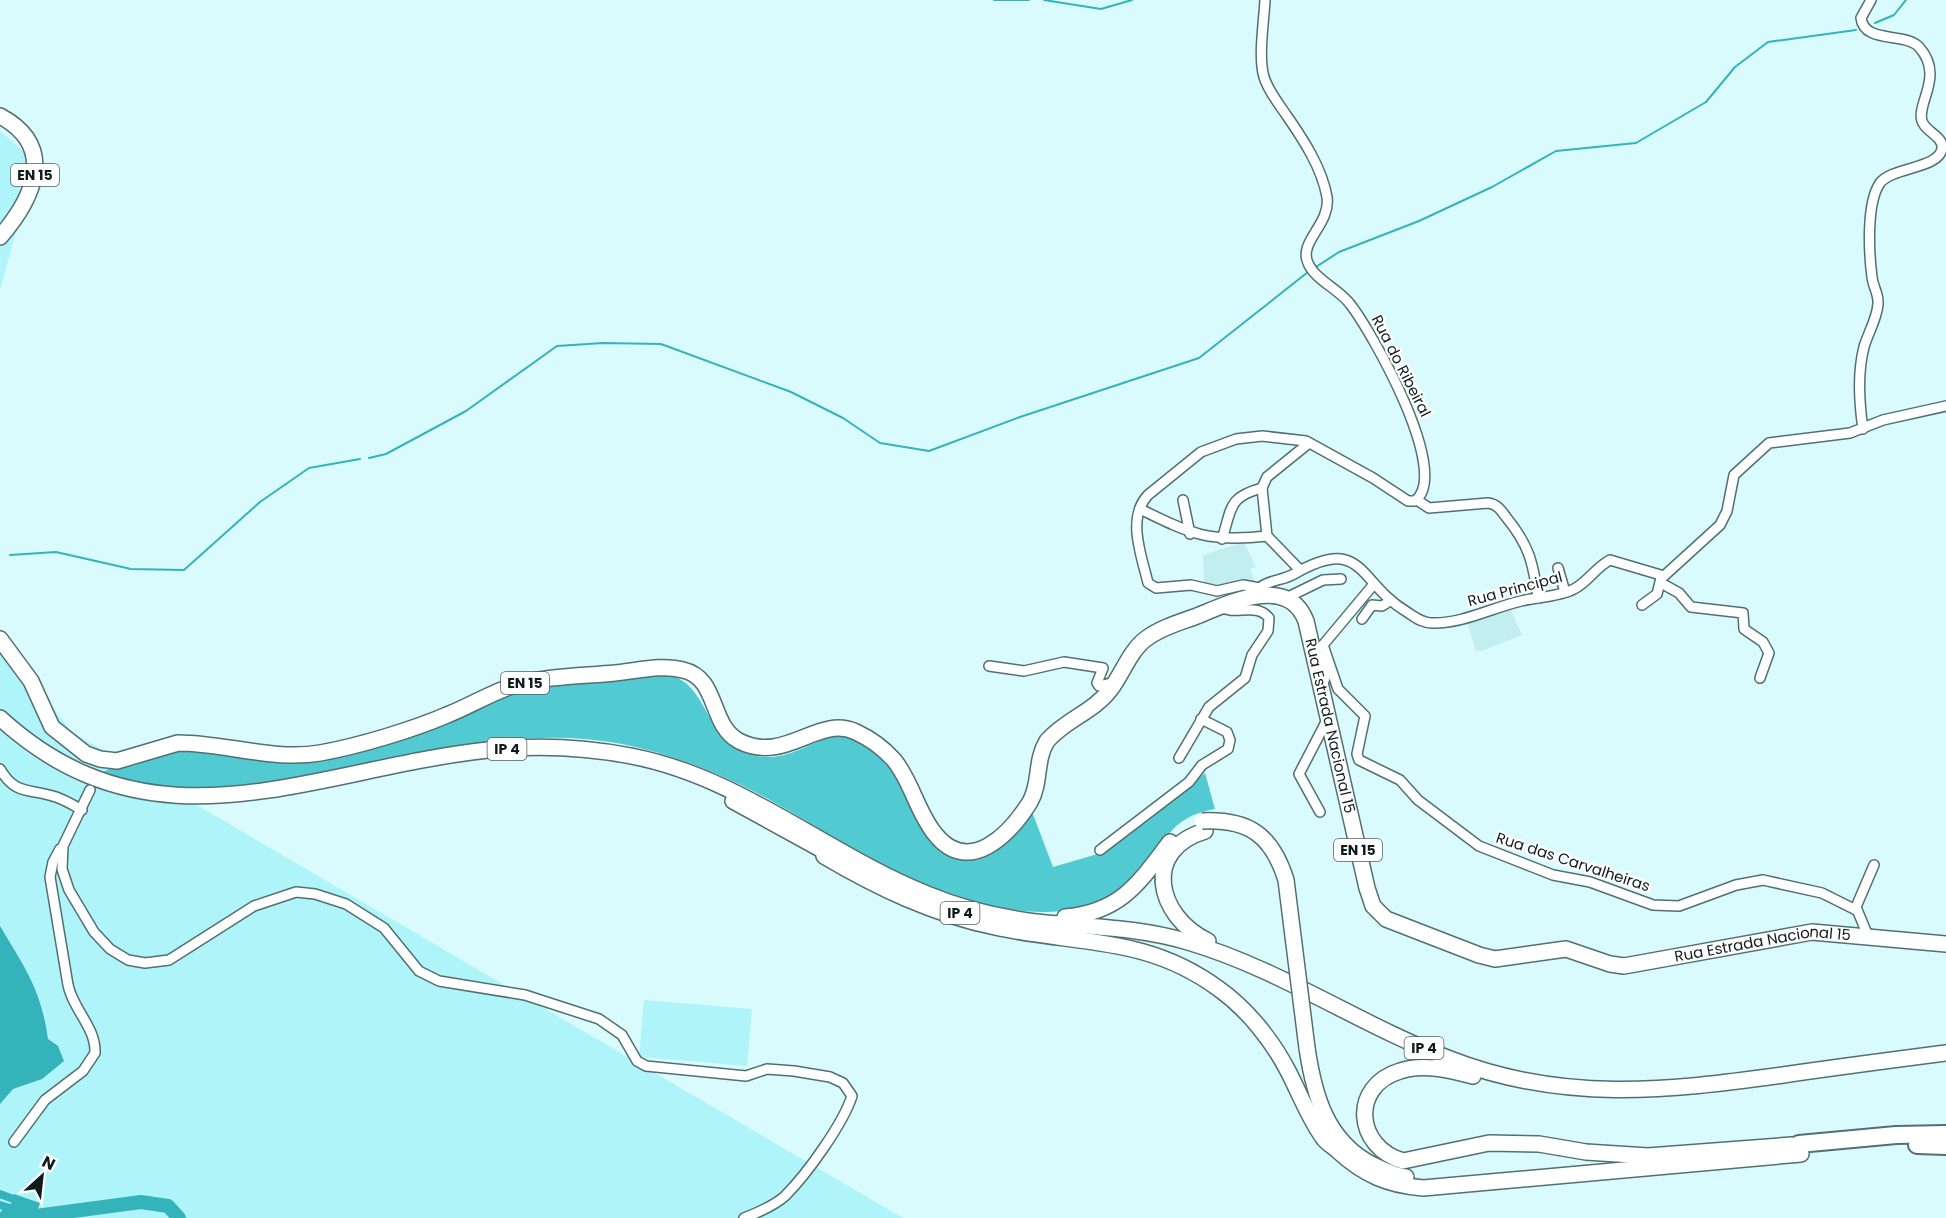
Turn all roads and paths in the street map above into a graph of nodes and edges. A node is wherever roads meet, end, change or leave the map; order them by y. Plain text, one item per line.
1 (1265, 0) edge
2 (1871, 0) edge
3 (0, 116) edge
4 (0, 237) edge
5 (1946, 406) edge
6 (1863, 429) junction
7 (1310, 443) junction
8 (1262, 488) junction
9 (1183, 500) dead end
10 (1417, 500) junction
11 (1140, 509) junction
12 (1190, 534) junction
13 (1267, 536) junction
14 (1222, 539) junction
15 (1558, 568) dead end
16 (1300, 570) junction
17 (1341, 579) dead end
18 (1661, 580) junction
19 (1374, 584) junction
20 (1257, 592) junction
21 (1565, 592) junction
22 (1286, 598) junction
23 (1538, 598) junction
24 (1390, 601) junction
25 (1642, 605) dead end
26 (1220, 607) junction
27 (1362, 619) dead end
28 (0, 639) edge
29 (1323, 645) junction
30 (989, 666) dead end
31 (1760, 678) dead end
32 (1117, 681) junction
33 (1321, 687) junction
34 (1328, 717) junction
35 (0, 718) edge
36 (1201, 719) junction
37 (0, 728) edge
38 (1179, 758) dead end
39 (0, 769) edge
40 (90, 790) dead end
41 (745, 807) junction
42 (82, 810) junction
43 (1320, 812) dead end
44 (1204, 826) junction
45 (64, 842) junction
46 (1100, 850) dead end
47 (1874, 865) dead end
48 (1856, 910) junction
49 (1002, 915) junction
50 (1868, 936) junction
51 (1946, 944) edge
52 (1366, 1021) junction
53 (1302, 1046) junction
54 (1946, 1053) edge
55 (1946, 1062) edge
56 (1755, 1085) junction
57 (1946, 1131) edge
58 (1921, 1139) junction
59 (14, 1142) dead end
60 (1946, 1144) edge
61 (1334, 1148) junction
62 (1800, 1149) junction
63 (1683, 1153) junction
64 (744, 1218) edge

1 - 10 street, Rua do Ribeiral
2 - 6 street
3 - 4 main road, EN 15
5 - 6 street
6 - 18 street
7 - 8 street
7 - 10 street
7 - 11 street
8 - 13 street
8 - 14 street
9 - 12 street
10 - 23 street
11 - 12 street
11 - 20 street
12 - 14 street
13 - 14 street
13 - 16 street
15 - 21 street
16 - 19 street, Rua Principal
16 - 20 street, Rua Principal
17 - 22 street
18 - 21 street, Rua Principal
18 - 25 street
18 - 31 street
19 - 24 street, Rua Principal
19 - 29 street
20 - 22 main road, EN 15
20 - 26 main road, EN 15
21 - 23 street, Rua Principal
22 - 33 main road, Rua Estrada Nacional 15 / EN 15
23 - 24 street, Rua Principal
24 - 27 street
26 - 32 main road, EN 15
26 - 36 street
28 - 32 main road, EN 15
29 - 33 street
29 - 48 street, Rua das Carvalheiras
30 - 32 street
33 - 34 main road, Rua Estrada Nacional 15 / EN 15
34 - 43 street
34 - 50 main road, Rua Estrada Nacional 15 / EN 15
35 - 49 main road, IP 4
36 - 38 street
36 - 46 street
37 - 41 main road, IP 4
39 - 42 street
40 - 42 street
41 - 56 main road, IP 4
41 - 61 main road
42 - 45 street
44 - 49 main road
44 - 52 main road
44 - 53 main road, bridge
45 - 59 street
45 - 64 street
47 - 48 street
48 - 50 street
49 - 52 main road, IP 4
50 - 51 main road, Rua Estrada Nacional 15 / EN 15
52 - 54 main road, IP 4
53 - 61 main road
53 - 63 main road
55 - 56 main road, IP 4
56 - 63 main road
57 - 58 highway
58 - 60 highway
58 - 62 highway
61 - 62 main road
62 - 63 main road

